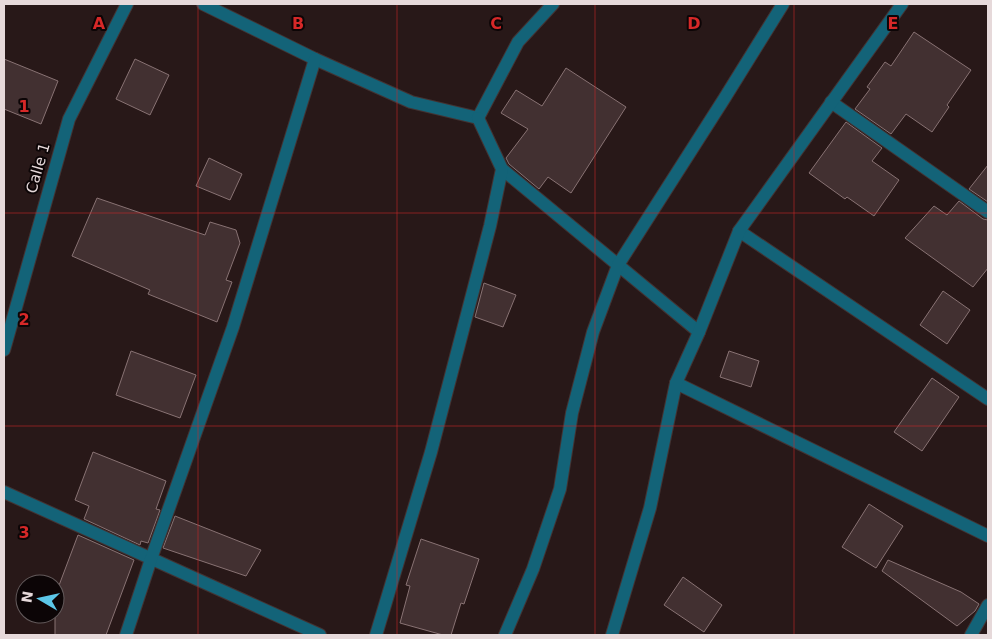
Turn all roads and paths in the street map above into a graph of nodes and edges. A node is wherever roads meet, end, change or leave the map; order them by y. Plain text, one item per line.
1 (127, 4) edge
2 (203, 4) edge
3 (553, 4) edge
4 (783, 4) edge
5 (902, 4) edge
6 (315, 59) junction
7 (830, 102) junction
8 (478, 118) junction
9 (502, 169) junction
10 (988, 212) edge
11 (739, 231) junction
12 (618, 265) junction
13 (699, 332) junction
14 (4, 350) edge
15 (676, 383) junction
16 (988, 399) edge
17 (4, 492) edge
18 (988, 536) edge
19 (151, 559) junction
20 (988, 605) edge
21 (126, 635) edge
22 (320, 635) edge
23 (376, 635) edge
24 (505, 635) edge
25 (612, 635) edge
26 (971, 635) edge

1 - 14 street, Calle 1
2 - 6 street
3 - 8 street
4 - 12 street
5 - 7 street
6 - 8 street
6 - 19 street
7 - 10 street
7 - 11 street
8 - 9 street
9 - 12 street
9 - 23 street
11 - 13 street
11 - 16 street
12 - 13 street
12 - 24 street
13 - 15 street
15 - 18 street
15 - 25 street
17 - 19 street
19 - 21 street
19 - 22 street
20 - 26 street

